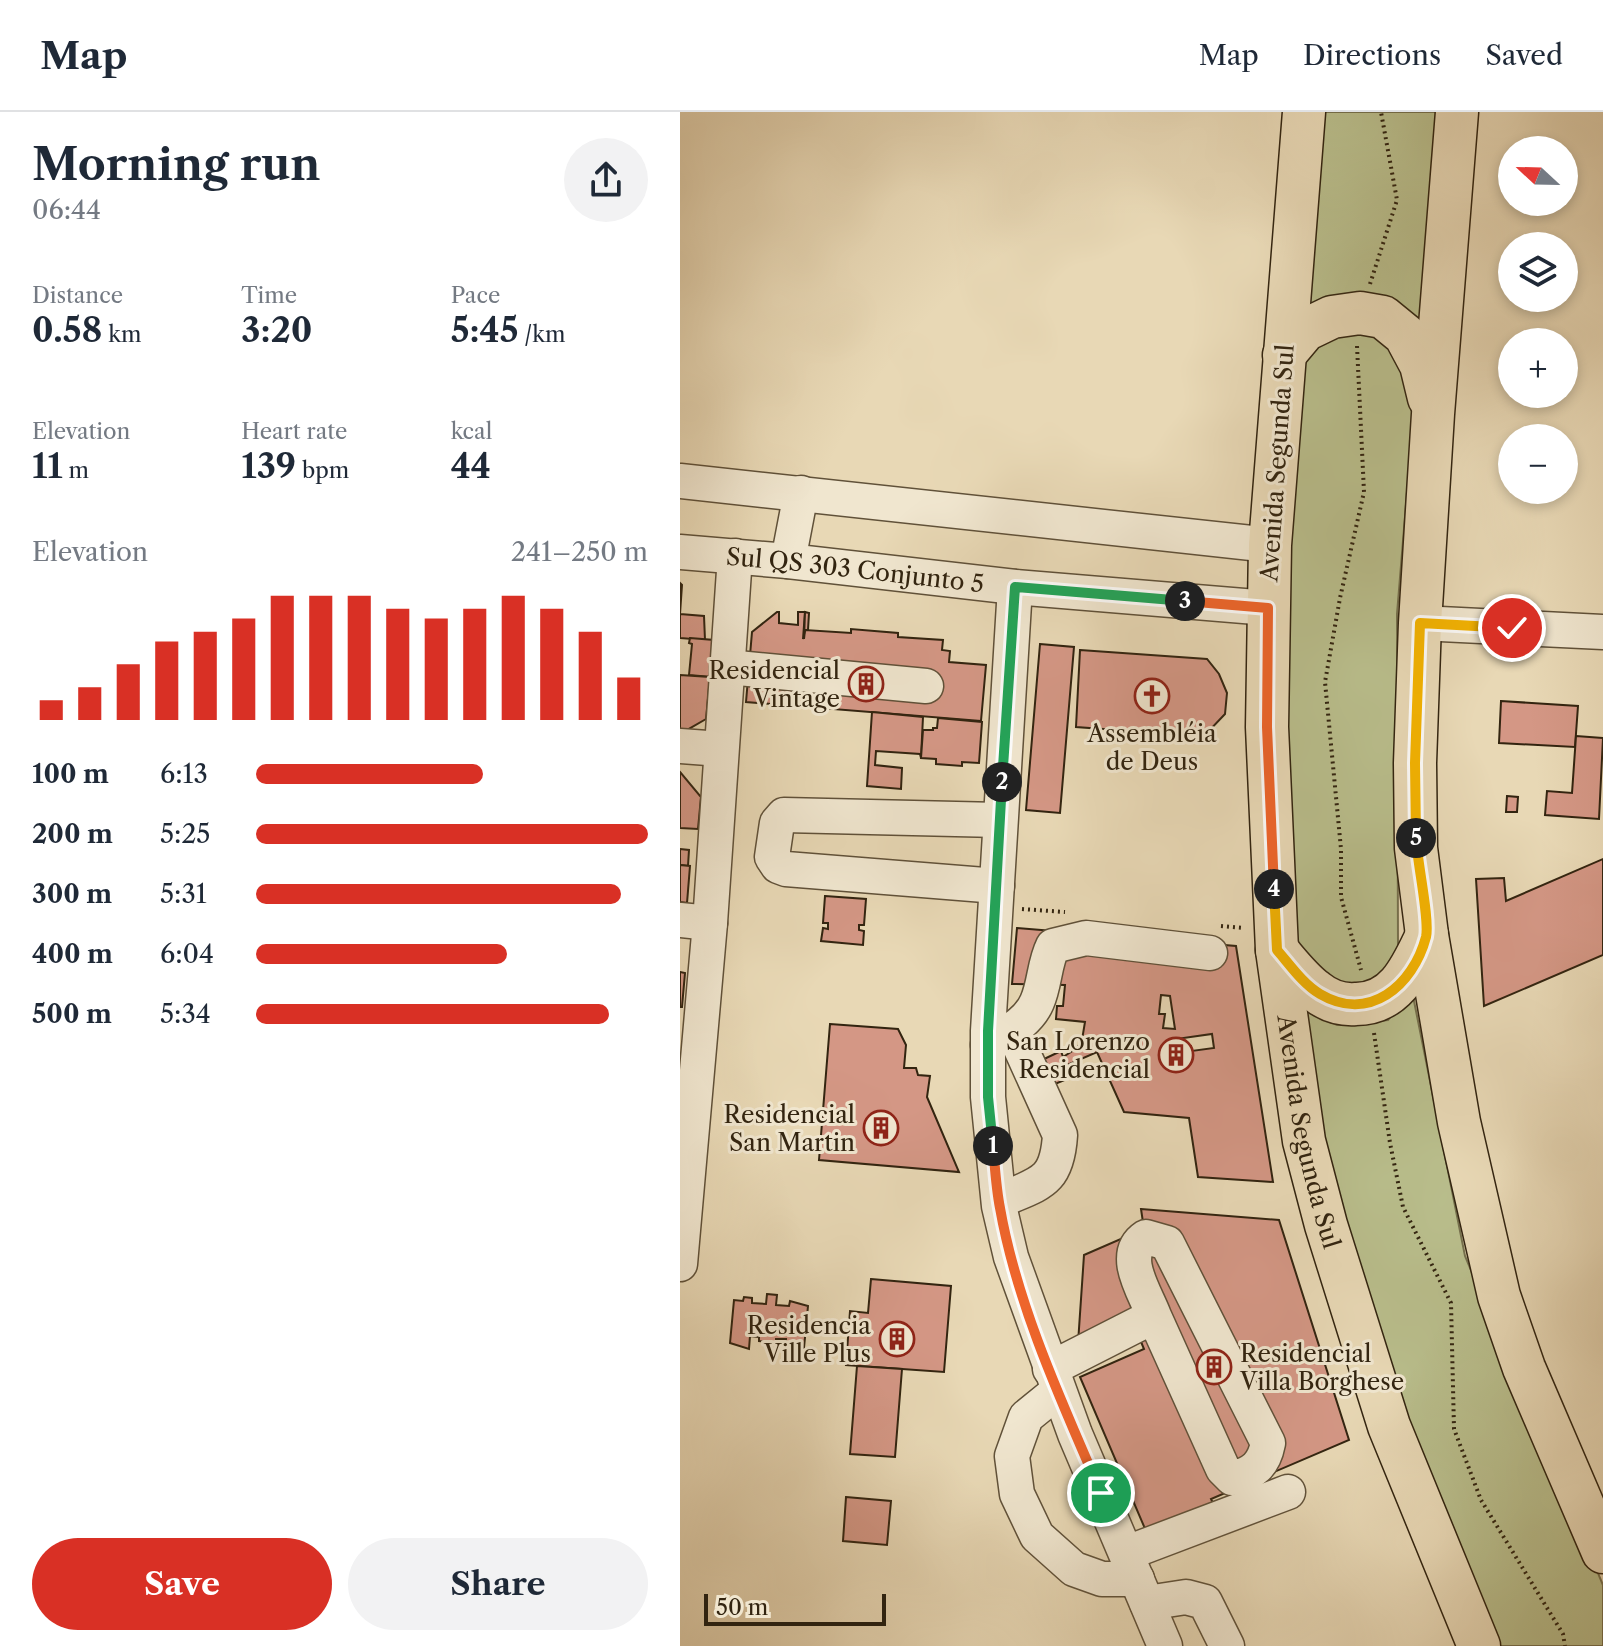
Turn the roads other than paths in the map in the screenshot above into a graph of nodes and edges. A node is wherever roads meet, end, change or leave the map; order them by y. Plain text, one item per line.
1 (1457, 112) edge
2 (1295, 116) edge
3 (1284, 355) junction
4 (1433, 414) junction
5 (680, 481) edge
6 (801, 493) junction
7 (1270, 545) junction
8 (680, 552) edge
9 (735, 556) junction
10 (788, 561) junction
11 (1015, 587) junction
12 (1268, 608) junction
13 (1420, 623) junction
14 (1603, 632) edge
15 (727, 667) junction
16 (926, 686) dead end
17 (680, 746) edge
18 (721, 749) junction
19 (999, 820) junction
20 (997, 886) junction
21 (695, 921) edge
22 (1427, 935) junction
23 (1277, 950) junction
24 (1210, 953) dead end
25 (1000, 1037) junction
26 (688, 1094) edge
27 (999, 1201) junction
28 (680, 1264) edge
29 (1154, 1316) junction
30 (1054, 1380) junction
31 (1288, 1492) dead end
32 (1603, 1552) edge
33 (1137, 1578) junction
34 (1165, 1646) edge
35 (1227, 1646) edge
36 (1479, 1646) edge

1 - 4 main road
2 - 3 main road, Avenida Segunda Sul
3 - 4 main road
3 - 7 main road, Avenida Segunda Sul
4 - 13 main road
5 - 6 street
6 - 7 street
6 - 10 street
7 - 12 main road, Avenida Segunda Sul
8 - 9 street, Sul QS 303 Conjunto 5
9 - 10 street, Sul QS 303 Conjunto 5
9 - 15 street
10 - 11 street, Sul QS 303 Conjunto 5
11 - 12 street, Sul QS 303 Conjunto 5
11 - 19 street
12 - 23 main road, Avenida Segunda Sul
13 - 14 street
13 - 22 main road
15 - 16 street
15 - 18 street
17 - 18 street
18 - 21 street
19 - 20 street
19 - 20 street
20 - 25 street
21 - 26 street
22 - 23 main road
22 - 32 main road
23 - 36 main road, Avenida Segunda Sul
24 - 25 street
25 - 27 street
25 - 27 street
26 - 28 street
27 - 30 street
29 - 29 street
29 - 30 street
30 - 33 street
30 - 33 street
31 - 33 street
33 - 34 street
33 - 35 street

